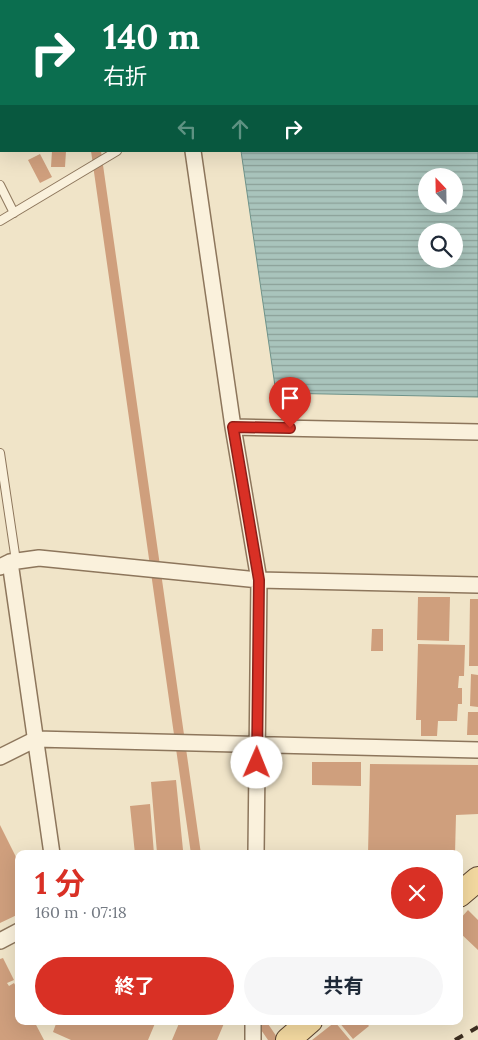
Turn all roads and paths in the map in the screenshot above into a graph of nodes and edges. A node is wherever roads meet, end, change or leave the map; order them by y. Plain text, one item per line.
1 (114, 152) edge
2 (193, 152) edge
3 (0, 185) edge
4 (14, 213) junction
5 (0, 221) edge
6 (233, 427) junction
7 (478, 432) edge
8 (0, 453) edge
9 (9, 563) edge
10 (259, 580) junction
11 (478, 585) edge
12 (36, 739) junction
13 (258, 745) junction
14 (478, 750) edge
15 (0, 757) edge
16 (51, 850) edge
17 (256, 850) edge
18 (478, 879) edge
19 (463, 892) edge
20 (15, 933) edge
21 (0, 941) edge
22 (253, 1025) edge
23 (305, 1025) edge
24 (252, 1040) edge
25 (288, 1040) edge

1 - 4 lane
2 - 6 street
3 - 4 lane
4 - 5 lane
6 - 7 street
6 - 10 street
8 - 9 lane
9 - 10 street
9 - 12 street
10 - 11 street
10 - 13 street
12 - 13 street
12 - 15 street
12 - 16 street
13 - 14 street
13 - 17 street
18 - 19 main road
20 - 21 street
22 - 24 street
23 - 25 main road

